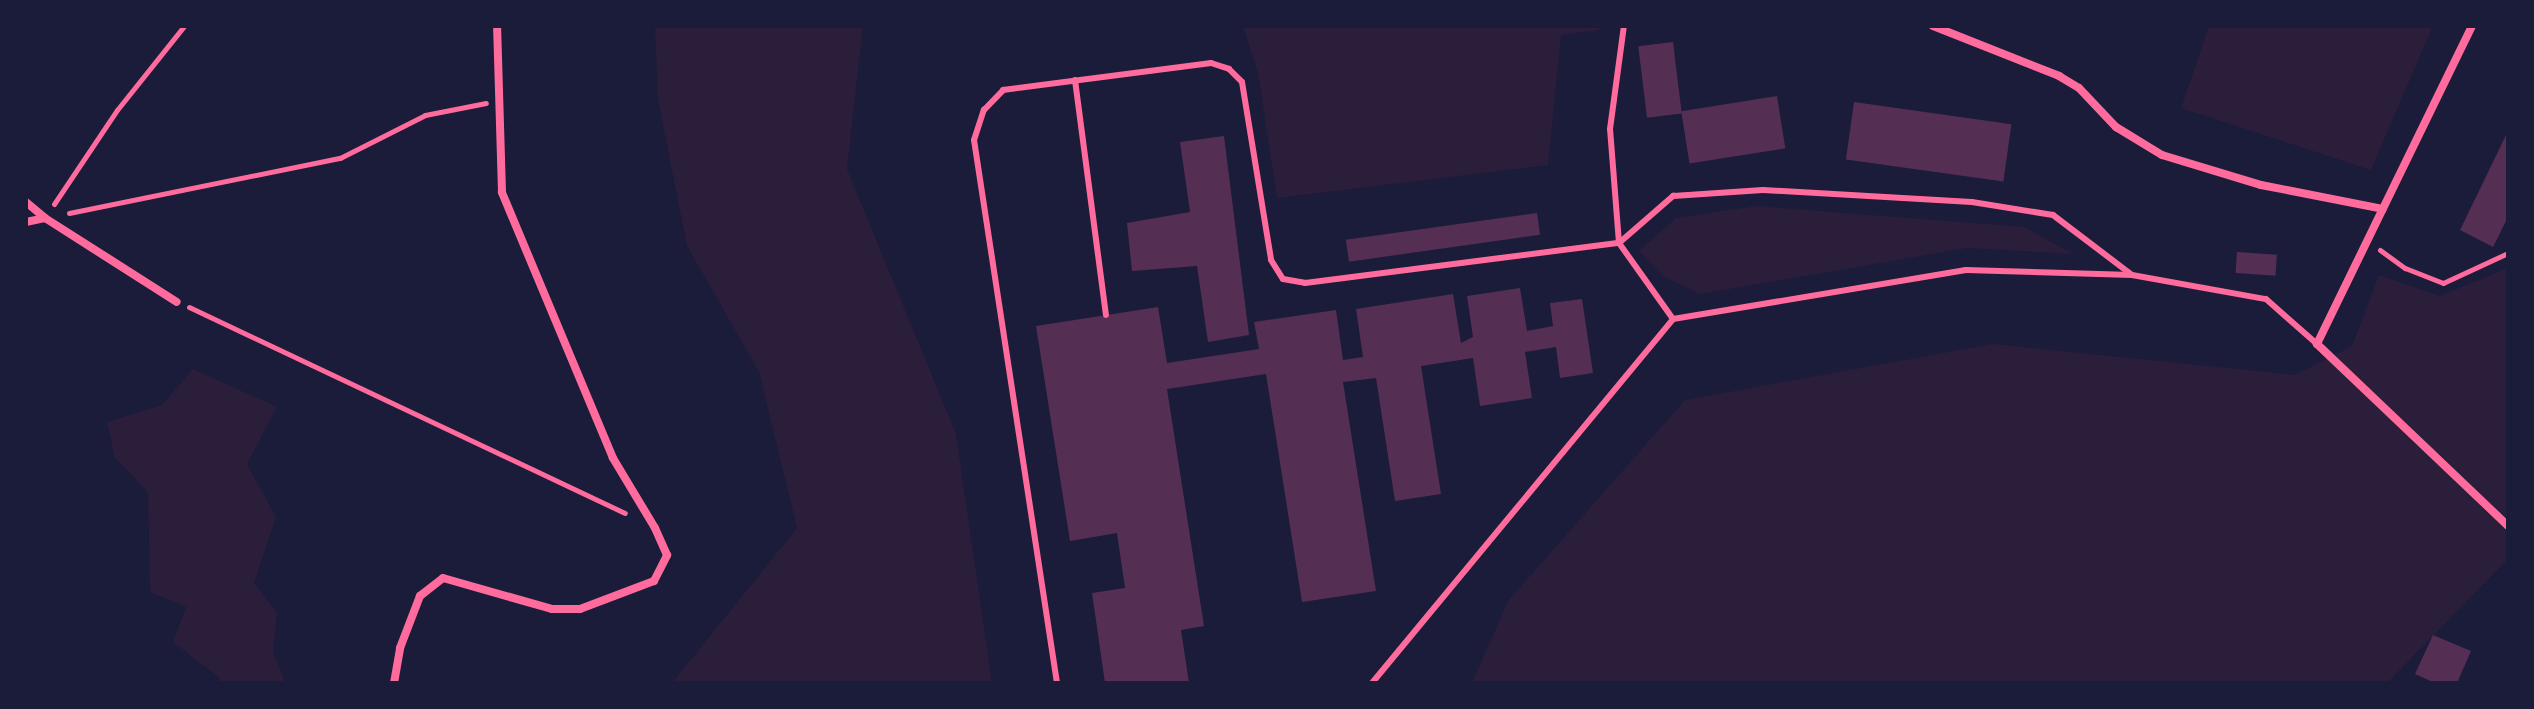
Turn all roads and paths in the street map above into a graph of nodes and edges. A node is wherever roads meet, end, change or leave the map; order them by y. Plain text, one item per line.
1 (184, 26) edge
2 (497, 26) edge
3 (1624, 26) edge
4 (1933, 26) edge
5 (2472, 26) edge
6 (1075, 80) junction
7 (500, 84) junction
8 (26, 202) edge
9 (2383, 209) junction
10 (45, 218) junction
11 (26, 222) edge
12 (2367, 240) junction
13 (1619, 243) junction
14 (2508, 253) edge
15 (2132, 275) junction
16 (177, 302) joint
17 (1106, 315) dead end
18 (1673, 319) junction
19 (2317, 344) junction
20 (2508, 526) edge
21 (655, 528) junction
22 (394, 683) edge
23 (1057, 683) edge
24 (1372, 683) edge

1 - 10 path
2 - 7 street
3 - 13 lane
4 - 9 street
5 - 9 street
6 - 13 lane
6 - 17 lane
6 - 23 lane
7 - 10 path
7 - 21 street
8 - 10 street
9 - 12 street
10 - 11 street
10 - 16 street
12 - 14 path
12 - 19 street
13 - 15 lane
13 - 18 lane
15 - 18 lane
15 - 19 lane
16 - 21 path
18 - 24 lane
19 - 20 street
21 - 22 street

